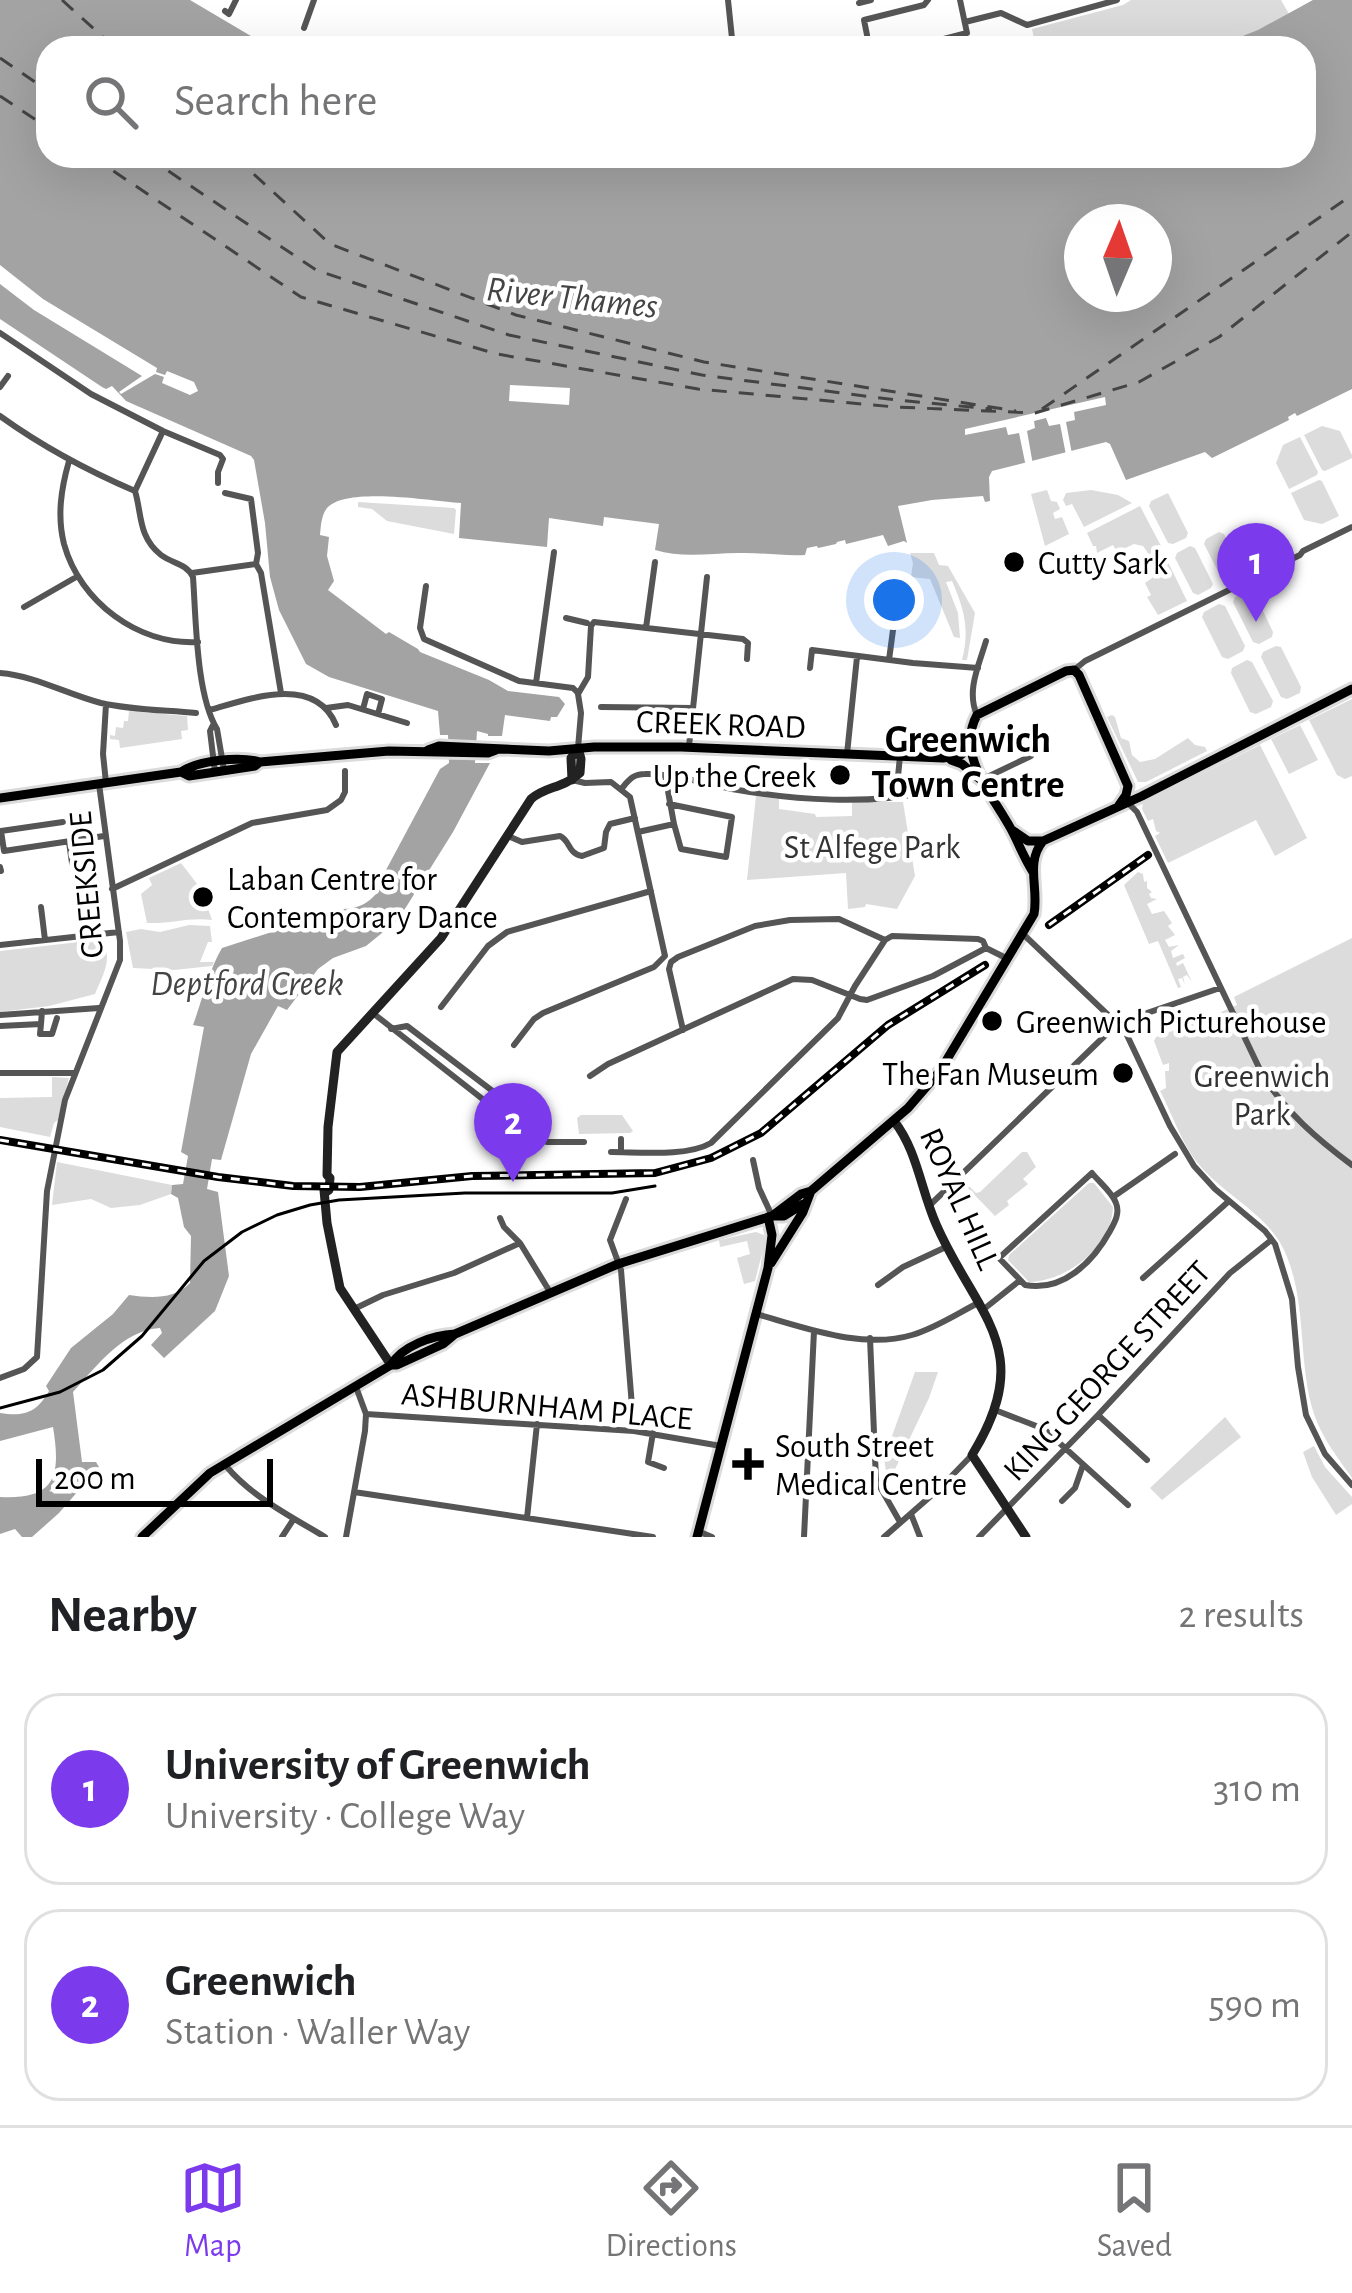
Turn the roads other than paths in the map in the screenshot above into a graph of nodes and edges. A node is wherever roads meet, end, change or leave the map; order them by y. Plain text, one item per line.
1 (236, 0) edge
2 (314, 0) edge
3 (728, 0) edge
4 (871, 0) edge
5 (928, 0) edge
6 (960, 0) edge
7 (1117, 0) edge
8 (859, 3) edge
9 (225, 11) dead end
10 (965, 22) junction
11 (304, 28) dead end
12 (867, 35) dead end
13 (732, 36) edge
14 (956, 36) edge
15 (0, 334) edge
16 (8, 376) dead end
17 (0, 387) edge
18 (0, 416) edge
19 (163, 431) junction
20 (69, 461) junction
21 (218, 483) dead end
22 (135, 490) junction
23 (225, 493) dead end
24 (1352, 527) edge
25 (554, 552) dead end
26 (655, 562) dead end
27 (256, 564) junction
28 (192, 573) junction
29 (78, 576) junction
30 (707, 577) dead end
31 (426, 586) dead end
32 (24, 607) dead end
33 (546, 615) junction
34 (590, 623) junction
35 (646, 628) junction
36 (893, 630) dead end
37 (701, 635) junction
38 (986, 641) dead end
39 (198, 642) junction
40 (857, 657) junction
41 (747, 658) dead end
42 (889, 660) junction
43 (810, 668) dead end
44 (978, 668) junction
45 (1073, 670) junction
46 (0, 673) edge
47 (536, 683) junction
48 (1352, 689) edge
49 (280, 693) junction
50 (578, 694) junction
51 (106, 704) junction
52 (601, 707) dead end
53 (326, 708) junction
54 (693, 708) junction
55 (363, 709) junction
56 (210, 710) junction
57 (196, 712) dead end
58 (378, 714) junction
59 (977, 715) junction
60 (407, 723) dead end
61 (336, 724) dead end
62 (972, 745) junction
63 (688, 747) junction
64 (578, 748) junction
65 (847, 754) junction
66 (900, 756) junction
67 (1031, 756) dead end
68 (943, 758) junction
69 (219, 767) junction
70 (345, 771) dead end
71 (665, 775) junction
72 (572, 779) junction
73 (981, 780) junction
74 (102, 783) junction
75 (1127, 787) junction
76 (622, 788) junction
77 (1151, 789) junction
78 (926, 792) dead end
79 (894, 797) junction
80 (0, 798) edge
81 (669, 803) junction
82 (1124, 804) junction
83 (635, 818) junction
84 (63, 822) dead end
85 (674, 824) junction
86 (1012, 830) junction
87 (638, 832) junction
88 (104, 836) junction
89 (508, 836) junction
90 (1043, 841) junction
91 (69, 842) junction
92 (2, 853) edge
93 (72, 863) dead end
94 (1033, 872) junction
95 (112, 889) junction
96 (651, 891) junction
97 (50, 901) dead end
98 (119, 932) junction
99 (1022, 934) junction
100 (45, 940) junction
101 (885, 940) junction
102 (0, 945) edge
103 (986, 948) junction
104 (1006, 958) junction
105 (1220, 988) junction
106 (850, 995) junction
107 (442, 1006) dead end
108 (99, 1008) junction
109 (42, 1011) junction
110 (374, 1014) junction
111 (0, 1015) edge
112 (57, 1018) dead end
113 (1118, 1023) junction
114 (40, 1024) junction
115 (0, 1025) edge
116 (392, 1029) junction
117 (683, 1030) junction
118 (514, 1045) dead end
119 (74, 1072) junction
120 (0, 1073) edge
121 (590, 1076) dead end
122 (894, 1120) junction
123 (519, 1128) junction
124 (621, 1139) dead end
125 (584, 1142) dead end
126 (610, 1152) dead end
127 (621, 1152) junction
128 (1175, 1154) dead end
129 (753, 1160) dead end
130 (1352, 1166) edge
131 (809, 1196) junction
132 (1113, 1197) junction
133 (626, 1199) dead end
134 (1229, 1201) junction
135 (929, 1206) junction
136 (774, 1216) junction
137 (500, 1219) dead end
138 (787, 1235) junction
139 (1272, 1240) junction
140 (520, 1243) junction
141 (946, 1246) junction
142 (618, 1264) junction
143 (768, 1268) junction
144 (1144, 1278) dead end
145 (1018, 1281) junction
146 (878, 1285) dead end
147 (550, 1292) junction
148 (982, 1305) junction
149 (354, 1309) junction
150 (756, 1314) junction
151 (814, 1331) junction
152 (870, 1338) junction
153 (391, 1365) junction
154 (0, 1378) edge
155 (356, 1387) junction
156 (995, 1410) junction
157 (366, 1414) junction
158 (1098, 1415) junction
159 (537, 1424) junction
160 (634, 1431) junction
161 (653, 1433) junction
162 (722, 1446) junction
163 (1065, 1449) junction
164 (972, 1455) junction
165 (1147, 1460) dead end
166 (224, 1464) junction
167 (1082, 1466) junction
168 (664, 1468) dead end
169 (1352, 1486) edge
170 (354, 1492) junction
171 (1062, 1501) dead end
172 (1127, 1505) dead end
173 (1007, 1509) junction
174 (911, 1514) junction
175 (293, 1518) junction
176 (527, 1518) junction
177 (900, 1522) junction
178 (698, 1534) edge
179 (142, 1537) edge
180 (282, 1537) edge
181 (325, 1537) edge
182 (346, 1537) edge
183 (653, 1537) edge
184 (712, 1537) edge
185 (804, 1537) edge
186 (884, 1537) edge
187 (920, 1537) edge
188 (979, 1537) edge
189 (1026, 1537) edge

1 - 9 street
2 - 11 street
3 - 13 street
4 - 8 street
5 - 12 street
6 - 10 street
7 - 10 street
10 - 14 street
15 - 19 street
16 - 17 street
18 - 20 street
19 - 21 street
19 - 22 street
20 - 22 street
20 - 29 street
22 - 28 street
23 - 27 street
24 - 45 street
25 - 33 street
26 - 35 street
27 - 28 street
27 - 49 street
28 - 39 street
29 - 32 street
29 - 39 street
30 - 37 street
31 - 47 street
33 - 34 street
33 - 47 street
34 - 35 street
34 - 50 street
35 - 37 street
36 - 42 street
37 - 41 street
37 - 54 street
38 - 44 street
39 - 56 street
40 - 42 street
40 - 43 street
40 - 65 street
42 - 44 street
44 - 59 street
45 - 59 main road
45 - 75 main road
46 - 51 street
47 - 50 street
48 - 77 main road
49 - 53 street
49 - 56 street
50 - 64 street
51 - 57 street
51 - 74 street, CREEKSIDE
52 - 54 street
53 - 55 street
53 - 61 street
54 - 63 street
55 - 58 street
55 - 58 street
56 - 69 street
58 - 60 street
59 - 62 main road
62 - 68 main road, CREEK ROAD
62 - 73 main road
63 - 64 main road, CREEK ROAD
63 - 65 main road, CREEK ROAD
64 - 69 main road, CREEK ROAD
64 - 72 main road
65 - 66 main road, CREEK ROAD
66 - 68 main road, CREEK ROAD
66 - 79 street
67 - 73 street
68 - 73 main road, CREEK ROAD
69 - 74 main road, CREEK ROAD
70 - 95 street
71 - 76 street
71 - 79 street
71 - 81 street
72 - 76 street
72 - 89 main road
73 - 86 main road
74 - 80 main road, CREEK ROAD
74 - 88 street, CREEKSIDE
75 - 77 main road
75 - 82 main road
76 - 83 street
77 - 82 main road
78 - 79 street
81 - 85 street
81 - 85 street
82 - 90 main road
82 - 105 street
83 - 87 street
83 - 89 street
84 - 92 street
85 - 87 street
86 - 90 main road
86 - 94 main road
87 - 96 street
88 - 91 street
88 - 95 street, CREEKSIDE
89 - 110 main road
90 - 94 main road
91 - 92 street
91 - 93 street
94 - 99 main road
95 - 98 street, CREEKSIDE
96 - 107 street
96 - 118 street
97 - 100 street
98 - 100 street
98 - 108 street, CREEKSIDE
99 - 104 main road
99 - 113 street
100 - 102 street
101 - 103 street
101 - 106 street
101 - 117 street
103 - 104 street
103 - 106 street
104 - 122 main road
105 - 113 street
105 - 130 street
106 - 117 street
106 - 127 street
108 - 109 street
108 - 119 street, CREEKSIDE
109 - 111 street
109 - 114 street
110 - 116 street
110 - 149 main road
112 - 114 street
113 - 134 street
113 - 135 street
114 - 115 street
116 - 123 street
116 - 123 street
117 - 121 street
119 - 120 street
119 - 154 street, CREEKSIDE
122 - 131 main road
122 - 135 main road, ROYAL HILL
123 - 125 street
124 - 127 street
126 - 127 street
128 - 132 street
129 - 136 street
131 - 136 main road
131 - 138 main road
132 - 145 street
132 - 145 street
133 - 142 street
134 - 139 street
134 - 144 street
135 - 141 main road, ROYAL HILL
136 - 138 main road
136 - 142 main road
136 - 143 main road
137 - 140 street
138 - 143 main road
139 - 158 street, KING GEORGE STREET
139 - 169 street
140 - 147 street
140 - 149 street
141 - 146 street
141 - 148 main road, ROYAL HILL
142 - 147 main road
142 - 160 street
143 - 150 main road
145 - 148 street
147 - 153 main road
148 - 152 street
148 - 156 main road, ROYAL HILL
149 - 153 main road
150 - 151 street
150 - 162 main road
151 - 152 street
151 - 185 street
152 - 177 street
153 - 155 main road
155 - 157 street
155 - 166 main road
156 - 163 street
156 - 164 main road, ROYAL HILL
157 - 159 street, ASHBURNHAM PLACE
157 - 170 street
158 - 163 street, KING GEORGE STREET
158 - 165 street
159 - 160 street, ASHBURNHAM PLACE
159 - 176 street
160 - 161 street, ASHBURNHAM PLACE
161 - 162 street, ASHBURNHAM PLACE
161 - 168 street
162 - 178 main road
163 - 167 street
163 - 173 street, KING GEORGE STREET
164 - 173 main road
164 - 174 street, ROYAL HILL
166 - 175 street
166 - 179 main road
167 - 171 street
167 - 172 street
170 - 176 street
170 - 182 street
173 - 188 street, KING GEORGE STREET
173 - 189 main road
174 - 177 street, ROYAL HILL
174 - 187 street
175 - 180 street
175 - 181 street
176 - 183 street
177 - 186 street, ROYAL HILL
178 - 184 street

